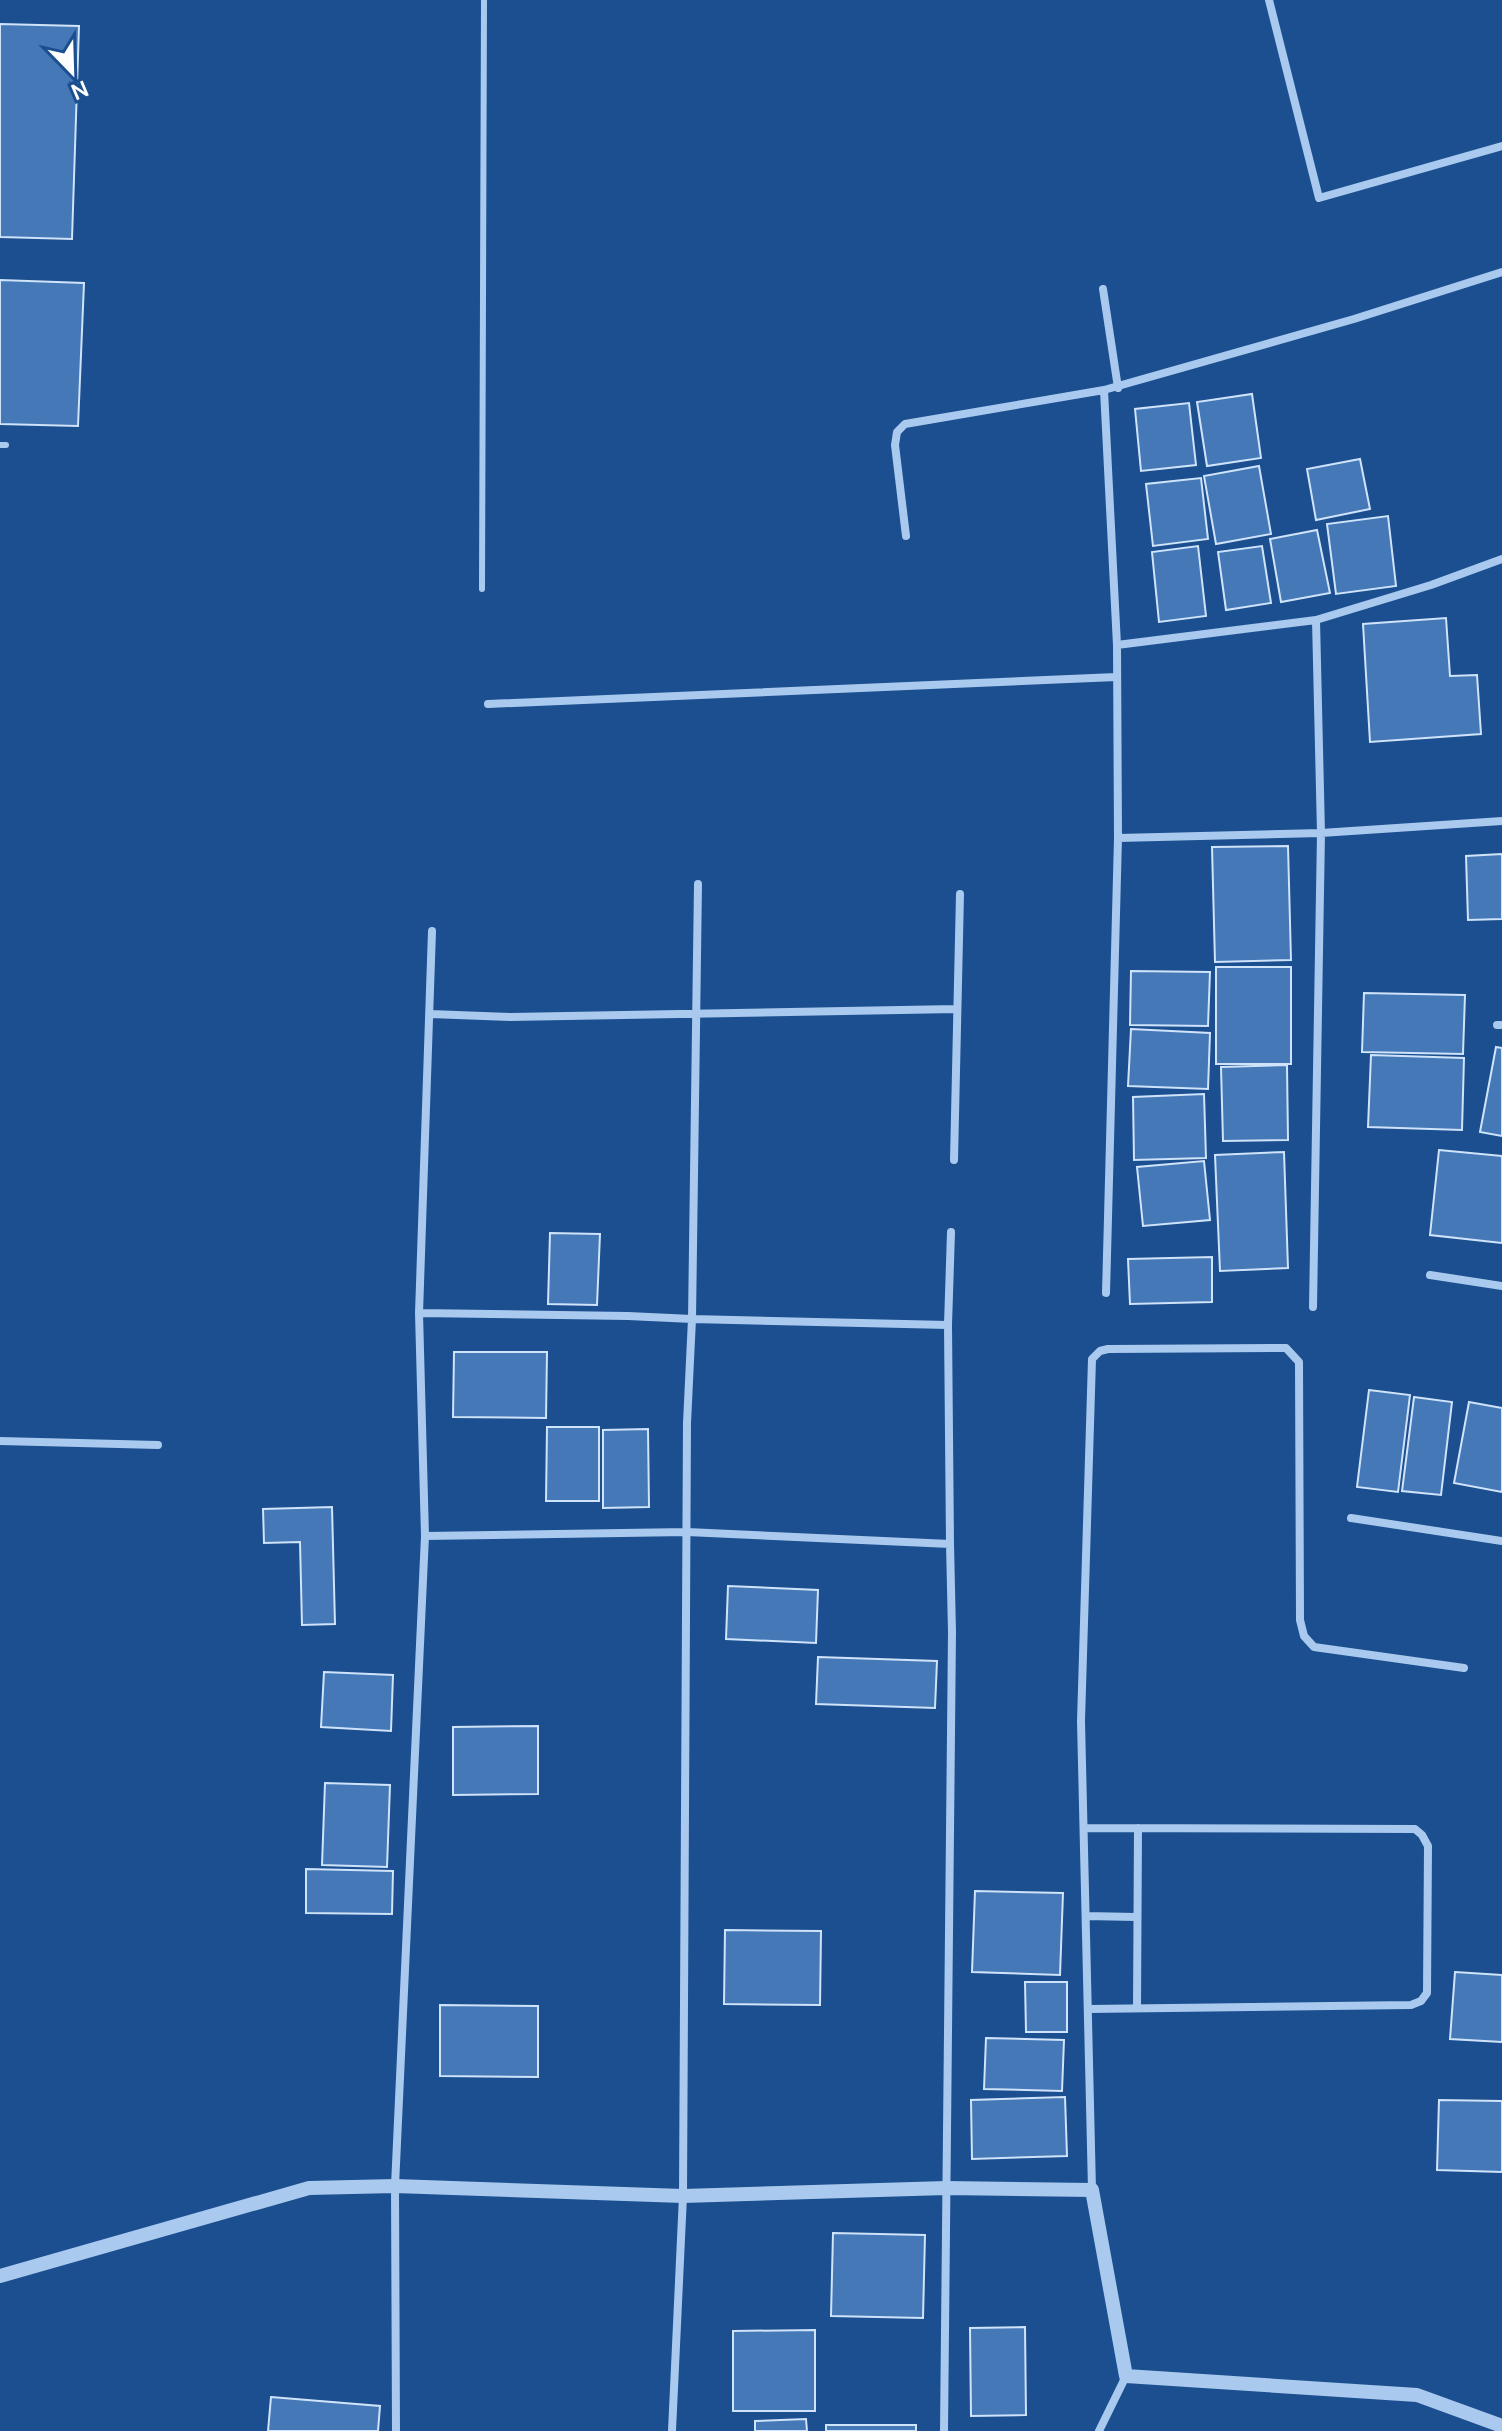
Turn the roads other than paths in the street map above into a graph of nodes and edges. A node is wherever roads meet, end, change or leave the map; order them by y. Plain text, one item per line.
1 (484, 0) edge
2 (1269, 0) edge
3 (1502, 146) edge
4 (1502, 272) edge
5 (1103, 289) dead end
6 (1118, 388) junction
7 (1104, 390) junction
8 (906, 536) dead end
9 (1502, 559) edge
10 (482, 589) dead end
11 (1316, 620) junction
12 (1117, 645) junction
13 (1116, 677) junction
14 (488, 704) dead end
15 (1502, 821) edge
16 (1321, 833) junction
17 (1118, 838) junction
18 (698, 884) dead end
19 (960, 894) dead end
20 (432, 931) dead end
21 (956, 1009) junction
22 (696, 1012) junction
23 (430, 1014) junction
24 (954, 1160) dead end
25 (951, 1232) dead end
26 (1430, 1275) dead end
27 (1502, 1286) edge
28 (1106, 1293) dead end
29 (1313, 1307) dead end
30 (419, 1313) junction
31 (692, 1319) junction
32 (948, 1325) junction
33 (0, 1441) edge
34 (158, 1445) dead end
35 (1351, 1518) dead end
36 (687, 1532) junction
37 (425, 1536) junction
38 (1502, 1541) edge
39 (950, 1544) junction
40 (1464, 1668) dead end
41 (1084, 1828) junction
42 (1138, 1828) junction
43 (1086, 1916) junction
44 (1136, 1917) junction
45 (1137, 2008) junction
46 (1088, 2009) junction
47 (395, 2186) junction
48 (946, 2188) junction
49 (1092, 2190) junction
50 (683, 2196) junction
51 (0, 2276) edge
52 (1126, 2376) junction
53 (1502, 2426) edge
54 (396, 2431) edge
55 (672, 2431) edge
56 (944, 2431) edge
57 (1099, 2431) edge

1 - 10 lane
2 - 3 street
4 - 6 street
5 - 6 street
6 - 7 street
7 - 8 street
7 - 12 street
9 - 11 street
11 - 12 street
11 - 16 street
12 - 13 street
13 - 14 street
13 - 17 street
15 - 16 street
16 - 17 street
16 - 29 street
17 - 28 street
18 - 22 street
19 - 21 street
20 - 23 street
21 - 22 street
21 - 24 street
22 - 23 street
22 - 31 street
23 - 30 street
25 - 32 street
26 - 27 street
30 - 31 street
30 - 37 street
31 - 32 street
31 - 36 street
32 - 39 street
33 - 34 street
35 - 38 street
36 - 37 street
36 - 39 street
36 - 50 street
37 - 47 street
39 - 48 street
40 - 41 street
41 - 42 street
41 - 43 street
42 - 44 street
42 - 45 street
43 - 44 street
43 - 46 street
44 - 45 street
45 - 46 street
46 - 49 street
47 - 50 street
47 - 51 street
47 - 54 street
48 - 49 street
48 - 50 street
48 - 56 street
49 - 52 street
50 - 55 street
52 - 53 street
52 - 57 street

